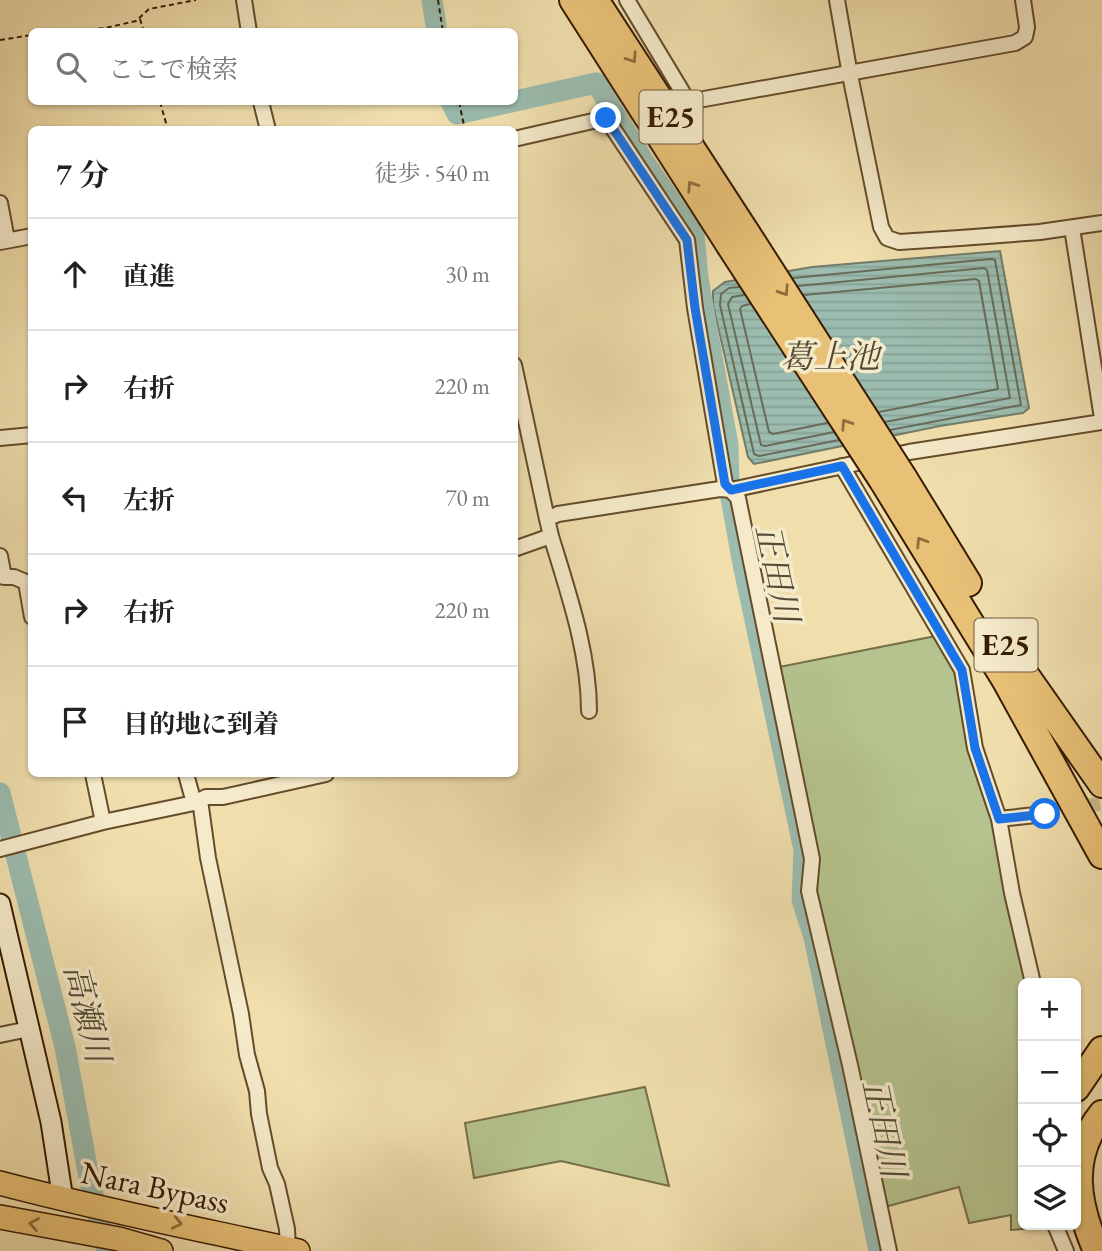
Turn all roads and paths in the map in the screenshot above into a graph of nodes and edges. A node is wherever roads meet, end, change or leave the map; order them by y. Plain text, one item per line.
1 (196, 0) edge
2 (244, 0) edge
3 (438, 0) edge
4 (627, 0) edge
5 (837, 0) edge
6 (1023, 0) edge
7 (580, 4) edge
8 (139, 18) junction
9 (105, 28) edge
10 (143, 28) edge
11 (248, 28) edge
12 (442, 28) edge
13 (28, 36) edge
14 (0, 40) edge
15 (850, 75) junction
16 (160, 105) edge
17 (262, 105) edge
18 (460, 105) edge
19 (167, 126) edge
20 (267, 126) edge
21 (464, 126) edge
22 (518, 138) edge
23 (0, 203) edge
24 (1102, 223) edge
25 (1072, 228) junction
26 (28, 237) edge
27 (4, 241) edge
28 (518, 384) edge
29 (1102, 420) edge
30 (28, 435) edge
31 (0, 438) edge
32 (842, 466) junction
33 (893, 479) junction
34 (731, 490) junction
35 (547, 519) junction
36 (551, 536) junction
37 (518, 548) edge
38 (0, 556) edge
39 (28, 594) edge
40 (1010, 653) junction
41 (1006, 681) junction
42 (589, 711) dead end
43 (94, 777) edge
44 (187, 777) edge
45 (313, 777) edge
46 (1102, 784) edge
47 (197, 802) junction
48 (1045, 814) tunnel mouth
49 (1102, 817) edge
50 (999, 819) junction
51 (103, 822) junction
52 (0, 849) edge
53 (1102, 855) edge
54 (1102, 875) edge
55 (0, 904) edge
56 (1032, 978) edge
57 (29, 1030) junction
58 (0, 1035) edge
59 (1102, 1050) edge
60 (1081, 1081) edge
61 (1102, 1115) edge
62 (1102, 1138) edge
63 (0, 1183) edge
64 (68, 1201) junction
65 (0, 1217) edge
66 (1102, 1224) edge
67 (1057, 1230) edge
68 (1072, 1230) edge
69 (73, 1237) edge
70 (291, 1250) edge
71 (161, 1251) edge
72 (889, 1251) edge
73 (1066, 1251) edge
74 (1082, 1251) edge
75 (1097, 1251) edge

1 - 8 path
2 - 11 street
3 - 12 path
4 - 15 street
5 - 15 street
6 - 15 street
7 - 33 highway, E25, bridge
8 - 9 path
8 - 10 path
13 - 14 path
15 - 25 street
16 - 19 path
17 - 20 street
18 - 21 path
22 - 34 street
23 - 27 street
24 - 25 street
25 - 29 street
26 - 27 street
28 - 35 street
29 - 32 street
30 - 31 street
32 - 34 street
32 - 50 street
33 - 40 highway, E25
41 -> 33 highway, E25
34 - 35 street
34 - 72 street
35 - 36 street
36 - 37 street
36 - 42 street
38 - 39 street
40 - 46 highway
40 - 49 highway, E25
41 - 53 highway, E25
41 - 54 highway
43 - 51 street
44 - 47 street
45 - 47 street
47 - 51 street
47 - 70 street
48 - 50 street
50 - 56 street
51 - 52 street
55 - 57 main road
57 - 58 street
57 - 64 main road
59 - 60 highway
61 - 75 highway
62 - 66 highway
63 - 64 highway, Nara Bypass
64 - 69 highway
64 -> 70 highway, Nara Bypass
69 -> 65 highway, Nara Bypass
67 - 73 street
68 - 74 highway
69 - 71 highway, Nara Bypass

